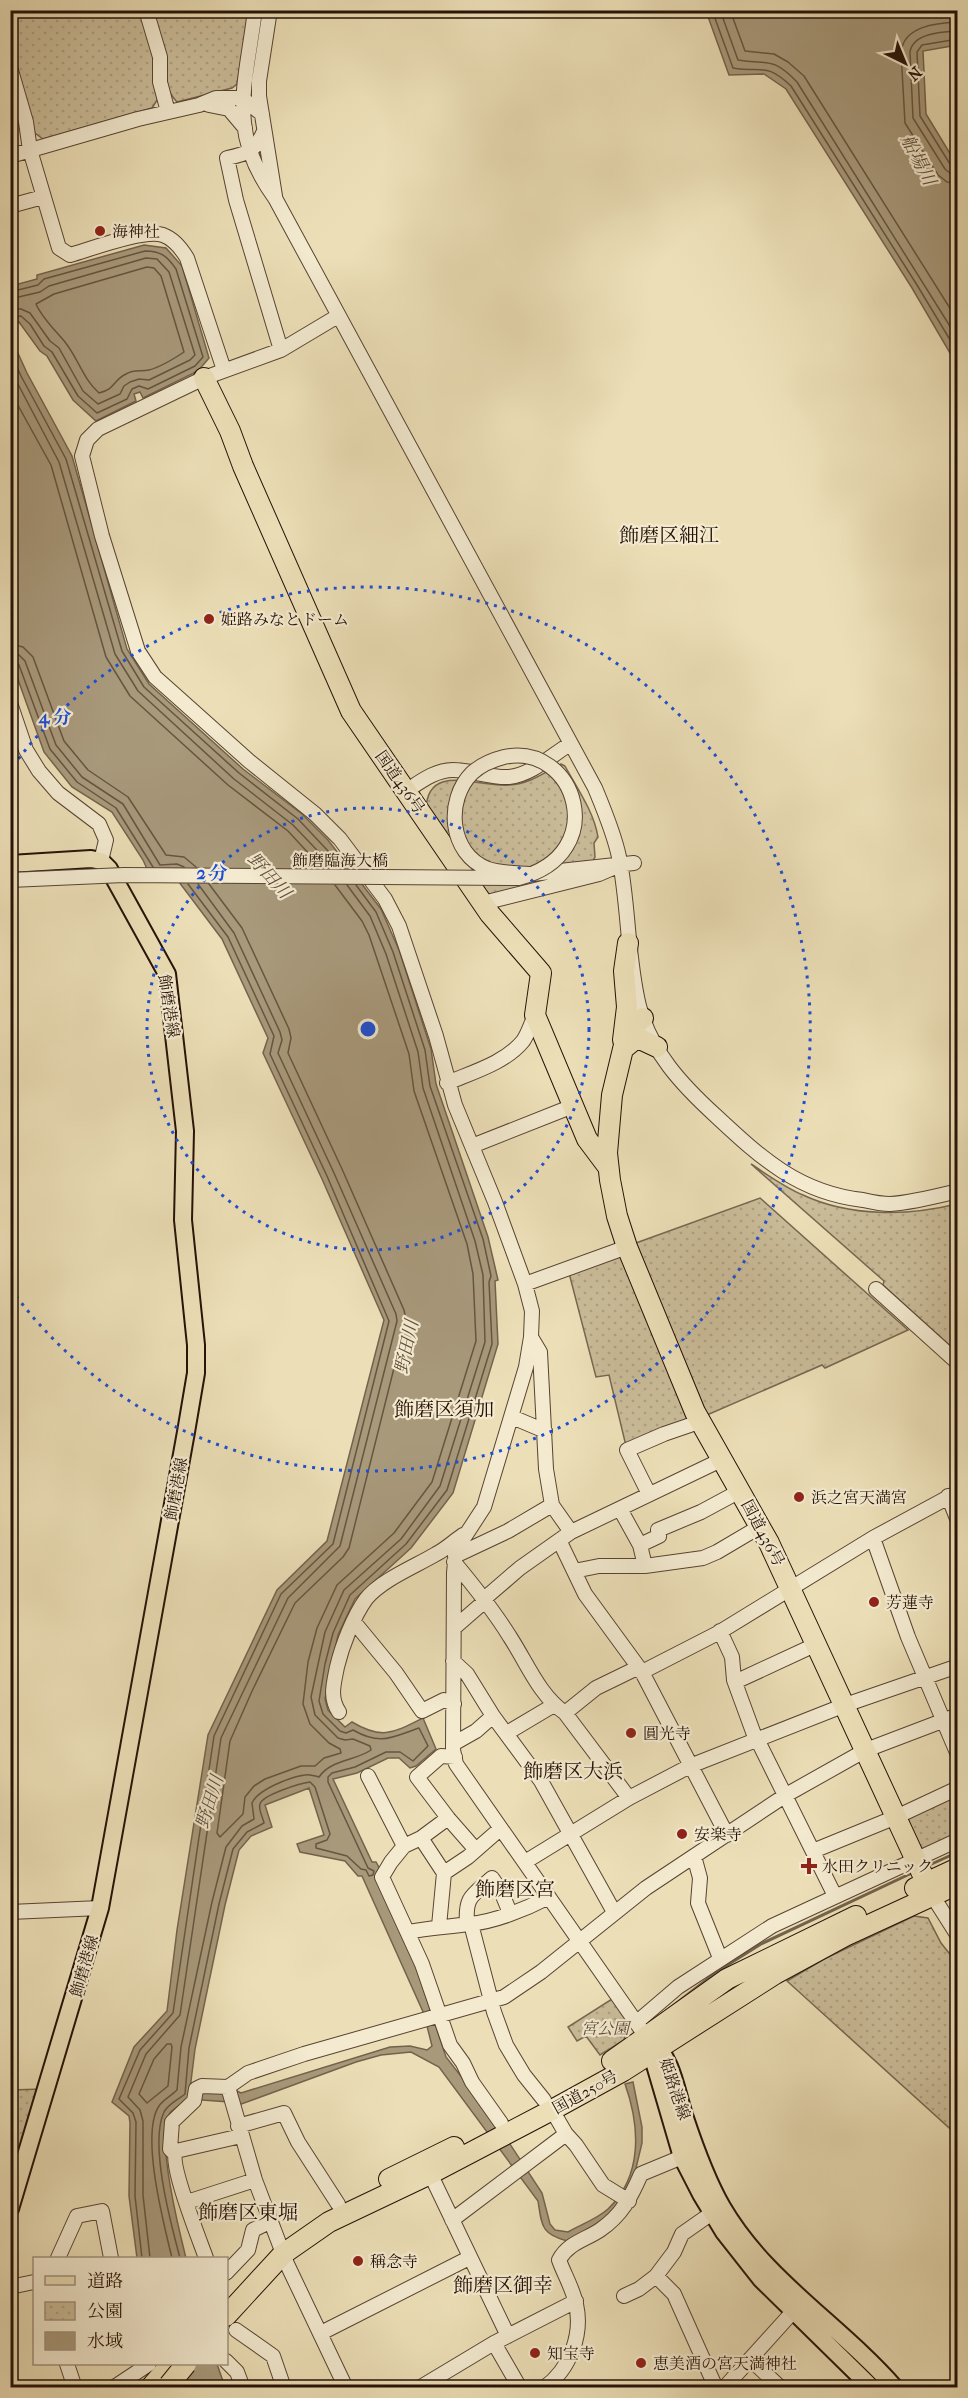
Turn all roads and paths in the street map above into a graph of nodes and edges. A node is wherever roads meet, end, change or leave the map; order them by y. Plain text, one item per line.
1 (146, 10) edge
2 (255, 10) edge
3 (270, 10) edge
4 (10, 67) edge
5 (259, 81) junction
6 (243, 98) junction
7 (199, 105) junction
8 (225, 107) junction
9 (168, 112) junction
10 (262, 114) junction
11 (245, 128) junction
12 (264, 131) junction
13 (30, 150) junction
14 (249, 153) junction
15 (10, 156) edge
16 (43, 197) junction
17 (275, 198) junction
18 (10, 206) edge
19 (338, 316) junction
20 (280, 350) junction
21 (224, 370) junction
22 (204, 378) junction
23 (10, 703) edge
24 (570, 744) junction
25 (406, 791) junction
26 (101, 861) junction
27 (10, 864) edge
28 (627, 864) junction
29 (10, 880) edge
30 (483, 903) junction
31 (628, 943) junction
32 (535, 1015) junction
33 (643, 1018) junction
34 (657, 1047) junction
35 (623, 1049) junction
36 (447, 1083) junction
37 (573, 1106) junction
38 (472, 1146) junction
39 (608, 1167) junction
40 (957, 1191) edge
41 (627, 1246) junction
42 (525, 1284) junction
43 (876, 1289) dead end
44 (531, 1336) junction
45 (957, 1363) edge
46 (512, 1417) junction
47 (699, 1422) junction
48 (545, 1431) junction
49 (721, 1460) junction
50 (740, 1491) junction
51 (649, 1494) junction
52 (953, 1494) edge
53 (552, 1505) junction
54 (620, 1509) junction
55 (957, 1521) edge
56 (761, 1526) junction
57 (467, 1532) junction
58 (565, 1537) junction
59 (873, 1538) junction
60 (640, 1545) junction
61 (455, 1559) junction
62 (645, 1566) junction
63 (574, 1571) junction
64 (791, 1589) junction
65 (485, 1600) junction
66 (354, 1622) junction
67 (454, 1628) junction
68 (720, 1631) junction
69 (817, 1644) junction
70 (453, 1661) junction
71 (957, 1666) edge
72 (642, 1672) junction
73 (924, 1676) junction
74 (735, 1682) junction
75 (454, 1704) junction
76 (845, 1705) junction
77 (560, 1709) junction
78 (339, 1712) dead end
79 (957, 1715) edge
80 (493, 1716) junction
81 (943, 1721) junction
82 (507, 1733) junction
83 (756, 1740) junction
84 (866, 1750) junction
85 (454, 1751) junction
86 (957, 1755) edge
87 (690, 1766) junction
88 (368, 1776) dead end
89 (957, 1788) edge
90 (786, 1795) junction
91 (629, 1798) junction
92 (896, 1817) junction
93 (448, 1818) junction
94 (501, 1828) junction
95 (570, 1833) junction
96 (726, 1835) junction
97 (422, 1838) junction
98 (957, 1839) edge
99 (404, 1846) junction
100 (476, 1850) junction
101 (813, 1851) junction
102 (694, 1856) junction
103 (525, 1862) junction
104 (957, 1868) edge
105 (444, 1873) junction
106 (922, 1875) junction
107 (957, 1884) edge
108 (835, 1896) junction
109 (549, 1897) junction
110 (100, 1908) junction
111 (10, 1912) edge
112 (614, 1912) junction
113 (510, 1913) junction
114 (469, 1924) junction
115 (439, 1926) junction
116 (408, 1932) junction
117 (957, 1936) edge
118 (579, 1941) junction
119 (720, 1959) junction
120 (492, 2001) junction
121 (439, 2016) junction
122 (648, 2040) junction
123 (228, 2087) junction
124 (548, 2105) junction
125 (506, 2128) junction
126 (240, 2131) junction
127 (566, 2134) junction
128 (174, 2154) junction
129 (682, 2157) junction
130 (428, 2168) junction
131 (255, 2180) junction
132 (629, 2201) junction
133 (187, 2202) junction
134 (338, 2204) junction
135 (10, 2209) edge
136 (712, 2213) junction
137 (452, 2220) junction
138 (271, 2221) junction
139 (281, 2248) junction
140 (59, 2257) edge
141 (111, 2257) edge
142 (205, 2257) edge
143 (469, 2258) junction
144 (228, 2271) edge
145 (656, 2276) junction
146 (33, 2282) edge
147 (10, 2287) edge
148 (228, 2295) edge
149 (624, 2296) dead end
150 (576, 2301) junction
151 (798, 2306) junction
152 (231, 2323) edge
153 (321, 2333) junction
154 (508, 2336) junction
155 (494, 2343) junction
156 (750, 2359) junction
157 (228, 2363) edge
158 (67, 2365) edge
159 (184, 2365) edge
160 (877, 2368) junction
161 (163, 2376) edge
162 (436, 2384) edge
163 (864, 2385) edge
164 (75, 2388) edge
165 (113, 2388) edge
166 (243, 2388) edge
167 (284, 2388) edge
168 (345, 2388) edge
169 (420, 2388) edge
170 (520, 2388) edge
171 (544, 2388) edge
172 (716, 2388) edge
173 (724, 2388) edge
174 (781, 2388) edge
175 (895, 2388) edge

1 - 9 street
2 - 6 street
3 - 5 street
4 - 13 street
5 - 6 street
5 - 10 street
6 - 7 street
6 - 8 street
6 - 10 street
6 - 11 street
7 - 8 street
7 - 9 street
8 - 11 street
9 - 13 street
10 - 12 street
11 - 14 street
12 - 14 street
12 - 17 street
13 - 15 street
13 - 16 street
14 - 17 street
14 - 20 street
16 - 18 street
16 - 21 street
17 - 19 street
19 - 20 street
19 - 24 street
20 - 21 street
21 - 22 street
22 - 25 highway, 国道436号
22 - 36 street
23 - 26 street
24 - 25 street
24 - 28 street
25 - 30 highway, 国道436号
26 - 27 main road
26 - 110 main road, 飾磨港線
28 - 29 street, 飾磨臨海大橋, bridge
28 - 30 street
28 - 31 street
30 - 32 highway, 国道436号
31 - 33 street
31 - 35 highway
32 - 36 street
32 - 37 highway, 国道436号
33 - 34 street
33 - 35 highway, 国道436号
34 - 35 highway
34 - 40 street
35 - 39 highway, 国道436号
36 - 38 street
37 - 38 street
37 - 39 highway, 国道436号
38 - 42 street
39 - 41 highway, 国道436号
41 - 42 street
41 - 47 highway, 国道436号
42 - 44 street
43 - 45 street
44 - 46 street
44 - 48 street
46 - 48 street
46 - 57 street
47 - 49 highway, 国道436号
47 - 51 street
48 - 53 street
49 - 50 highway, 国道436号
49 - 51 street
50 - 56 highway, 国道436号
50 - 60 street
51 - 54 street
52 - 55 street
52 - 59 street
53 - 58 street
53 - 61 street
54 - 58 street
54 - 60 street
56 - 62 street
56 - 64 highway, 国道436号
57 - 61 street
57 - 66 street
58 - 63 street
58 - 65 street
59 - 64 street
59 - 73 street
60 - 62 street
61 - 65 street
61 - 67 street
62 - 63 street
63 - 72 street
64 - 68 street
64 - 69 highway, 国道436号
65 - 67 street
65 - 77 street
66 - 75 street
66 - 78 street
67 - 70 street
68 - 72 street
68 - 74 street
69 - 74 street
69 - 76 highway, 国道436号
70 - 75 street
70 - 80 street
71 - 73 street
72 - 77 street
72 - 87 street
73 - 76 street
73 - 81 street
74 - 83 street
75 - 85 street
76 - 83 street
76 - 84 highway, 国道436号
77 - 82 street
77 - 91 street
79 - 81 street
80 - 82 street
80 - 85 street
81 - 84 street
81 - 86 street
82 - 95 street
83 - 87 street
83 - 90 street
84 - 90 street
84 - 92 highway, 国道436号
85 - 93 street
85 - 94 street
87 - 91 street
87 - 96 street
88 - 99 street
89 - 92 street
90 - 96 street
90 - 101 street
91 - 95 street
92 - 101 street
92 - 106 highway, 国道436号
93 - 97 street
93 - 100 street
94 - 100 street
94 - 103 street
95 - 103 street
95 - 112 street
96 - 102 street
97 - 99 street
97 - 105 street
98 - 106 street
99 - 116 street
100 - 105 street
101 - 108 street
102 - 112 street
102 - 119 street
103 - 109 street
104 - 106 highway, 国道250号
105 - 115 street
106 - 107 highway, 国道250号
106 - 108 street
106 - 117 street
106 - 122 highway, 国道250号
108 - 119 street
109 - 113 street
109 - 118 street
110 - 111 street
110 - 135 main road, 飾磨港線
112 - 118 street
113 - 114 street
113 - 114 street
114 - 115 street
114 - 120 street
115 - 116 street
116 - 121 street
118 - 120 street
118 - 122 street
119 - 122 street
120 - 121 street
120 - 124 street
121 - 123 street
121 - 125 street
122 - 124 highway, 国道250号
122 - 129 main road, 姫路港線
122 - 151 main road, 姫路港線
123 - 126 street
123 - 128 street
124 - 125 highway, 国道250号
124 - 127 street
125 - 130 highway, 国道250号
126 - 128 street
126 - 131 street
126 - 134 street
127 - 132 street
127 - 137 street
128 - 133 street
129 - 132 street
129 - 136 main road, 姫路港線
130 - 134 highway, 国道250号
130 - 137 street
130 - 139 highway, 国道250号
131 - 133 street
131 - 138 street
132 - 150 street
133 - 142 street
134 - 139 highway, 国道250号
136 - 145 street
136 - 151 main road, 姫路港線
137 - 143 street
138 - 139 street
138 - 144 street
139 - 148 highway, 国道250号
139 - 152 highway, 国道250号
139 - 153 street
140 - 141 street
143 - 153 street
143 - 154 street
145 - 149 street
145 - 172 street
146 - 147 street
150 - 154 street
150 - 171 street
151 - 156 street
151 - 160 main road, 姫路港線
151 - 163 main road, 姫路港線
152 - 167 street
153 - 168 street
154 - 155 street
155 - 162 street
155 - 170 street
156 - 173 street
156 - 174 street
157 - 166 street
158 - 164 street
159 - 161 highway, bridge
160 - 163 street
160 - 175 main road, 姫路港線
161 - 165 street
162 - 169 street

